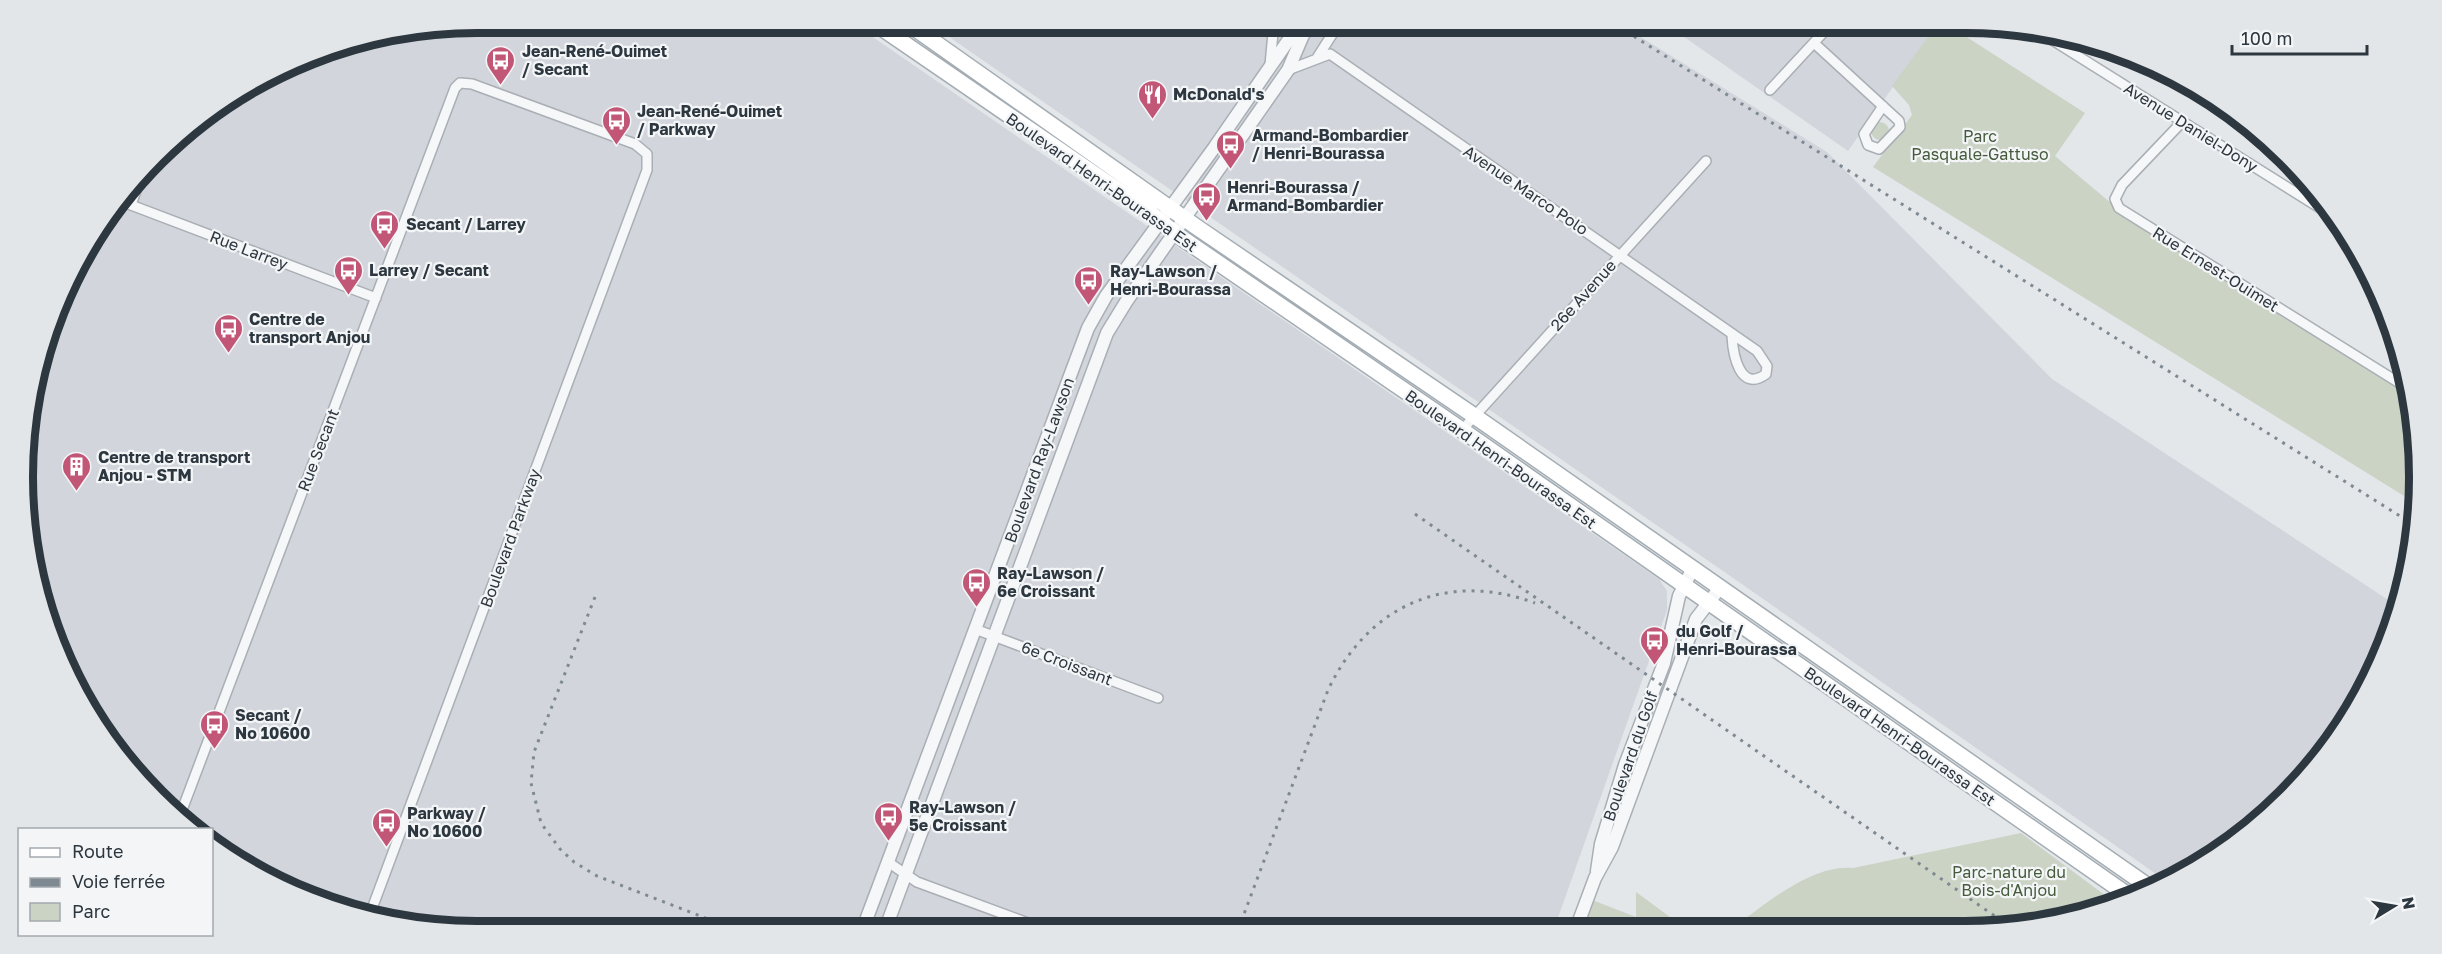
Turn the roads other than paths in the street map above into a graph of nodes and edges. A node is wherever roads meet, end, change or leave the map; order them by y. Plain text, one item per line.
1 (889, 33) edge
2 (922, 33) edge
3 (1273, 33) edge
4 (1297, 33) edge
5 (1298, 33) edge
6 (1333, 33) edge
7 (1823, 33) edge
8 (1814, 43) junction
9 (2057, 43) edge
10 (1317, 58) junction
11 (1270, 65) junction
12 (1288, 70) junction
13 (460, 83) joint
14 (1770, 90) dead end
15 (1883, 106) junction
16 (2182, 122) junction
17 (1706, 161) dead end
18 (127, 204) edge
19 (2316, 205) edge
20 (1170, 207) junction
21 (1185, 219) junction
22 (1160, 220) junction
23 (1176, 234) junction
24 (1620, 255) junction
25 (376, 298) junction
26 (1732, 336) junction
27 (2398, 381) edge
28 (1473, 415) junction
29 (1462, 430) junction
30 (1693, 568) junction
31 (1684, 585) junction
32 (1719, 589) junction
33 (988, 594) junction
34 (1009, 601) junction
35 (1708, 603) junction
36 (975, 629) junction
37 (995, 636) junction
38 (1158, 698) dead end
39 (182, 809) edge
40 (888, 862) junction
41 (906, 874) junction
42 (1595, 878) junction
43 (2143, 883) edge
44 (2123, 892) edge
45 (372, 908) edge
46 (865, 921) edge
47 (888, 921) edge
48 (1023, 921) edge
49 (1579, 921) edge

1 - 22 main road, Boulevard Henri-Bourassa Est
2 - 20 main road, Boulevard Henri-Bourassa Est
3 - 11 street
4 - 11 street, Boulevard Ray-Lawson
5 - 12 street, Boulevard Ray-Lawson
6 - 10 street
7 - 8 street
8 - 14 street
8 - 15 street
9 - 16 street, Avenue Daniel-Dony
10 - 12 street
10 - 24 street, Avenue Marco Polo
11 - 20 street, Boulevard Ray-Lawson
12 - 21 street, Boulevard Ray-Lawson
13 - 25 street, Rue Secant
13 - 45 street, Boulevard Parkway
15 - 15 street
16 - 19 street, Avenue Daniel-Dony
16 - 27 street, Rue Ernest-Ouimet
17 - 24 street, 26e Avenue
18 - 25 street, Rue Larrey
20 - 21 main road, Boulevard Henri-Bourassa Est
20 - 22 street, Boulevard Ray-Lawson
21 - 23 street, Boulevard Ray-Lawson
21 - 28 main road, Boulevard Henri-Bourassa Est
22 - 23 main road, Boulevard Henri-Bourassa Est
22 - 33 street, Boulevard Ray-Lawson
23 - 29 main road, Boulevard Henri-Bourassa Est
23 - 34 street, Boulevard Ray-Lawson
24 - 26 street, Avenue Marco Polo
24 - 28 street, 26e Avenue
25 - 39 street, Rue Secant
26 - 26 street, Avenue Marco Polo
28 - 29 street, 26e Avenue
28 - 30 main road, Boulevard Henri-Bourassa Est
29 - 31 main road, Boulevard Henri-Bourassa Est
30 - 31 street, Boulevard du Golf
30 - 32 main road, Boulevard Henri-Bourassa Est
31 - 35 main road, Boulevard Henri-Bourassa Est
31 - 42 street, Boulevard du Golf
32 - 35 street, Boulevard du Golf
32 - 43 main road, Boulevard Henri-Bourassa Est
33 - 34 street
33 - 36 street, Boulevard Ray-Lawson
34 - 37 street, Boulevard Ray-Lawson
35 - 42 street, Boulevard du Golf
35 - 44 main road, Boulevard Henri-Bourassa Est
36 - 37 street, 6e Croissant
36 - 40 street, Boulevard Ray-Lawson
37 - 38 street, 6e Croissant
37 - 41 street, Boulevard Ray-Lawson
40 - 41 street
40 - 46 street, Boulevard Ray-Lawson
41 - 47 street, Boulevard Ray-Lawson
41 - 48 street
42 - 49 street, Boulevard du Golf

